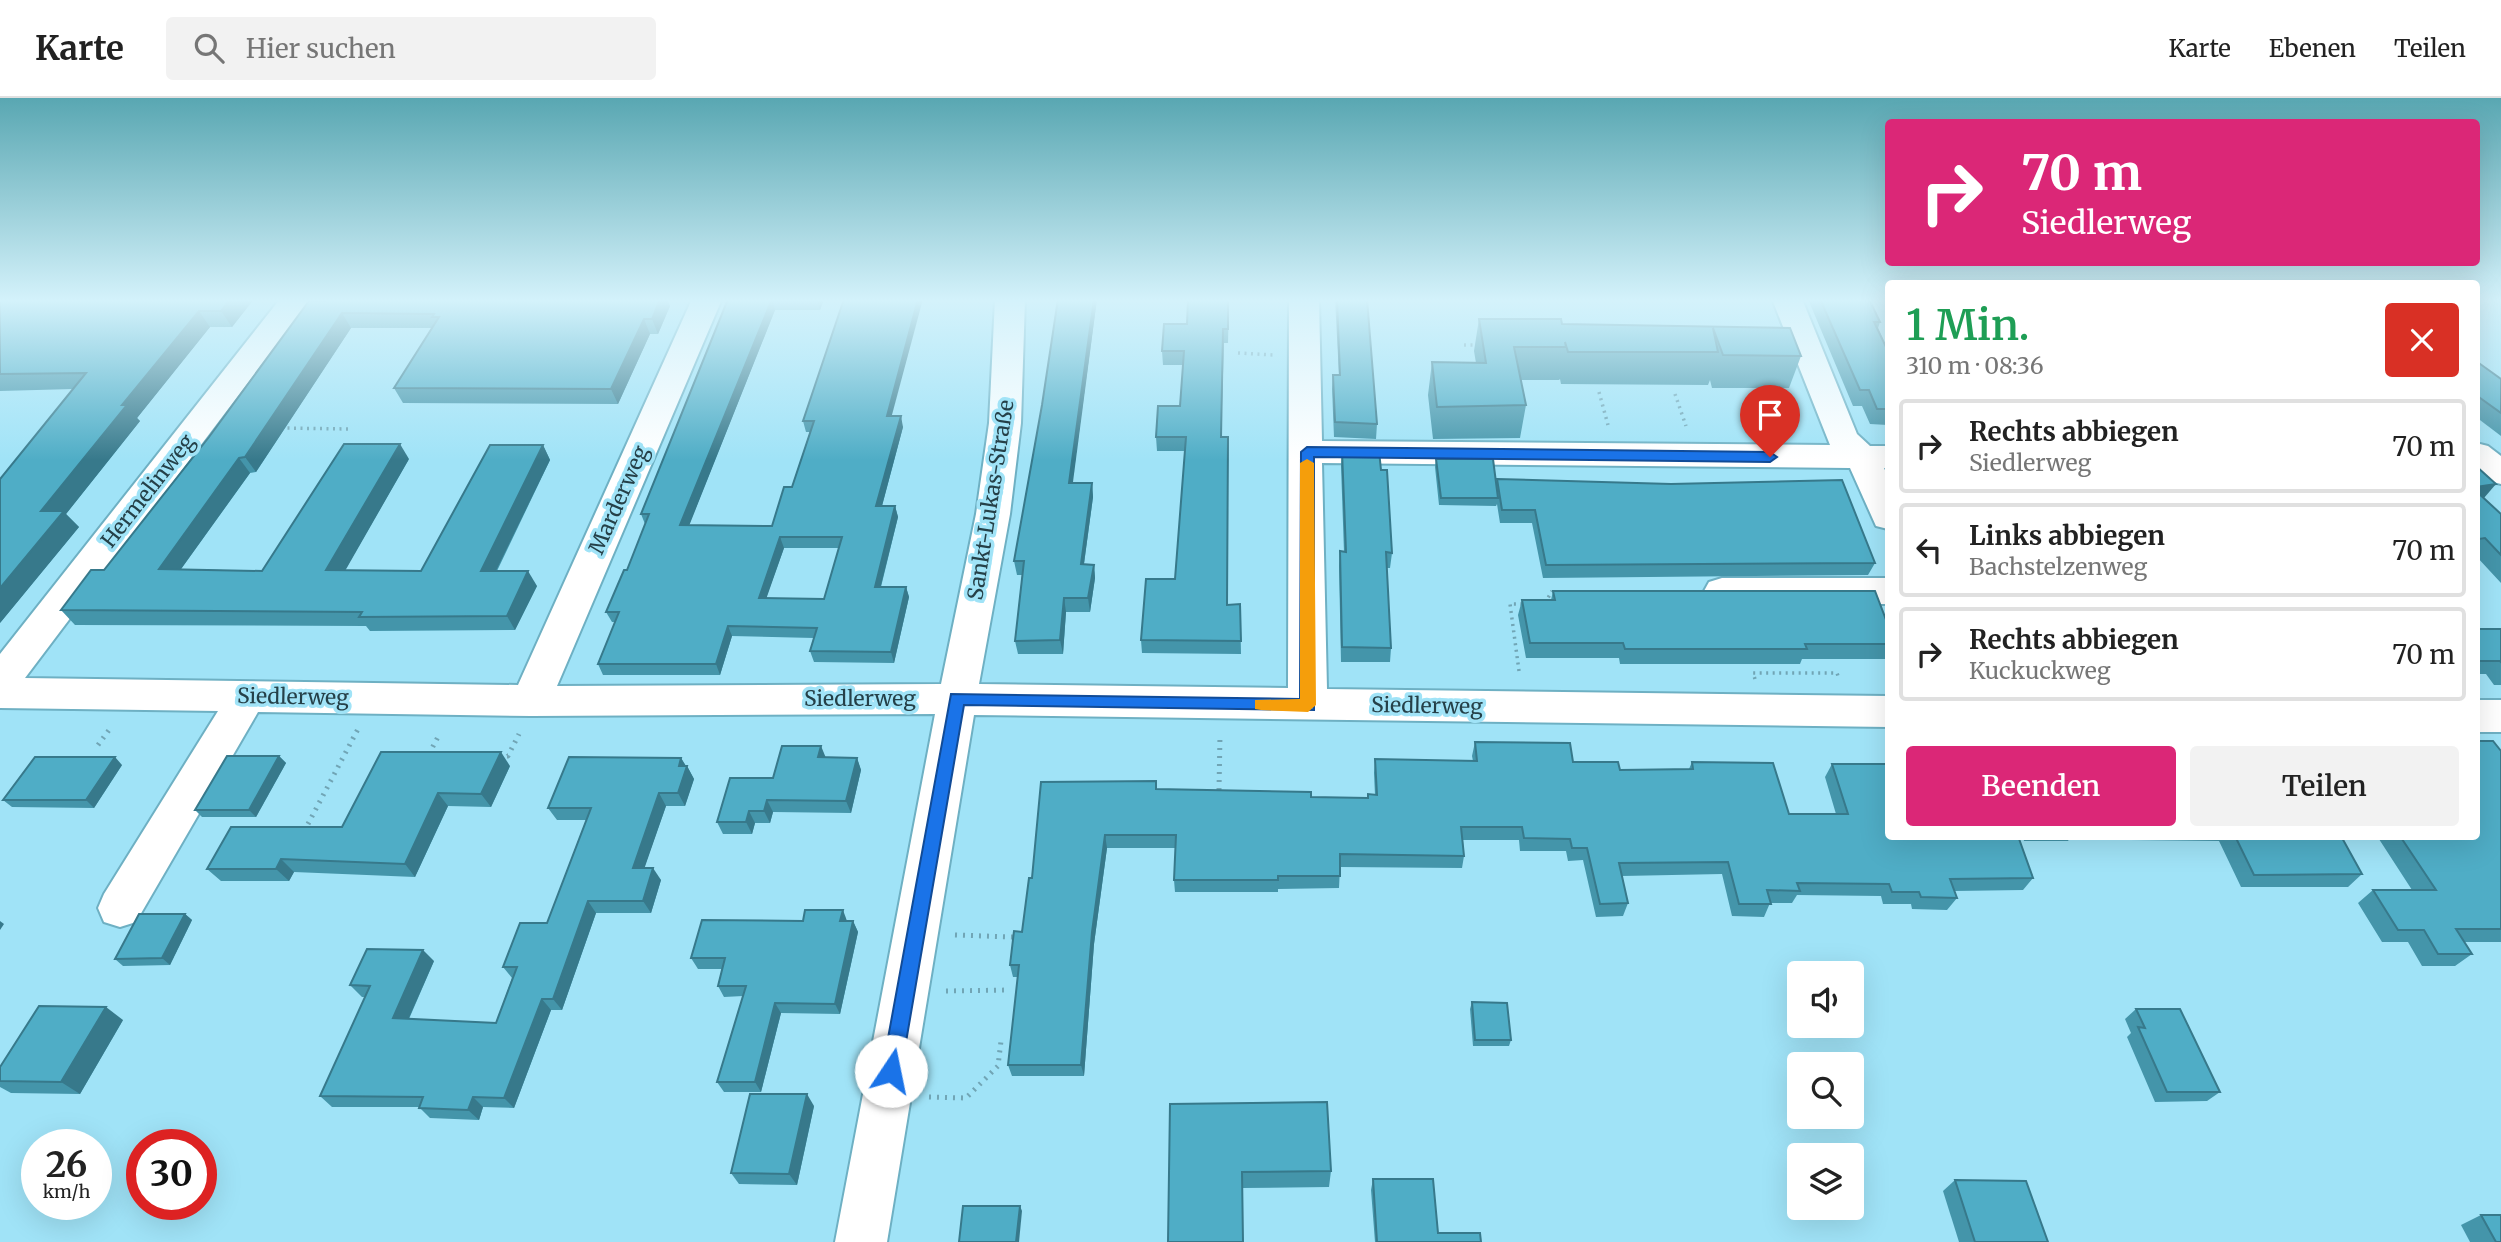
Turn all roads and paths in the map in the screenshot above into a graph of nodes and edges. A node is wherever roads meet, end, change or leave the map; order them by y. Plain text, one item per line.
1 (255, 352) edge
2 (683, 352) edge
3 (1008, 352) edge
4 (1305, 352) edge
5 (1808, 352) edge
6 (267, 428) edge
7 (351, 429) dead end
8 (1307, 452) junction
9 (1876, 457) edge
10 (2480, 457) edge
11 (2501, 473) edge
12 (1885, 502) edge
13 (1686, 591) edge
14 (1885, 591) edge
15 (1552, 592) edge
16 (1519, 671) dead end
17 (0, 682) edge
18 (0, 693) edge
19 (247, 697) junction
20 (374, 698) junction
21 (957, 699) junction
22 (533, 701) junction
23 (1221, 703) junction
24 (1308, 705) junction
25 (1885, 712) edge
26 (2480, 716) edge
27 (2501, 716) edge
28 (494, 756) edge
29 (1219, 790) edge
30 (308, 824) edge
31 (120, 908) dead end
32 (917, 933) junction
33 (1013, 937) edge
34 (1010, 990) dead end
35 (906, 991) junction
36 (1001, 1041) dead end
37 (886, 1097) junction
38 (861, 1242) edge

1 - 17 street, Hermelinweg
2 - 22 street, Marderweg
3 - 21 street, Sankt-Lukas-Straße
4 - 8 street
5 - 9 street
6 - 7 path
8 - 9 street
8 - 24 street
9 - 12 street
10 - 11 street
13 - 14 street
15 - 16 path
18 - 19 street, Siedlerweg
19 - 20 street, Siedlerweg
19 - 31 street
20 - 22 street, Siedlerweg
20 - 30 path
21 - 22 street, Siedlerweg
21 - 23 street, Siedlerweg
21 - 32 street, Sankt-Lukas-Straße
22 - 28 path
23 - 24 street, Siedlerweg
23 - 29 path
24 - 25 street, Siedlerweg
26 - 27 street
32 - 33 path
32 - 35 street, Sankt-Lukas-Straße
34 - 35 path
35 - 37 street, Sankt-Lukas-Straße
36 - 37 path
37 - 38 street, Sankt-Lukas-Straße

